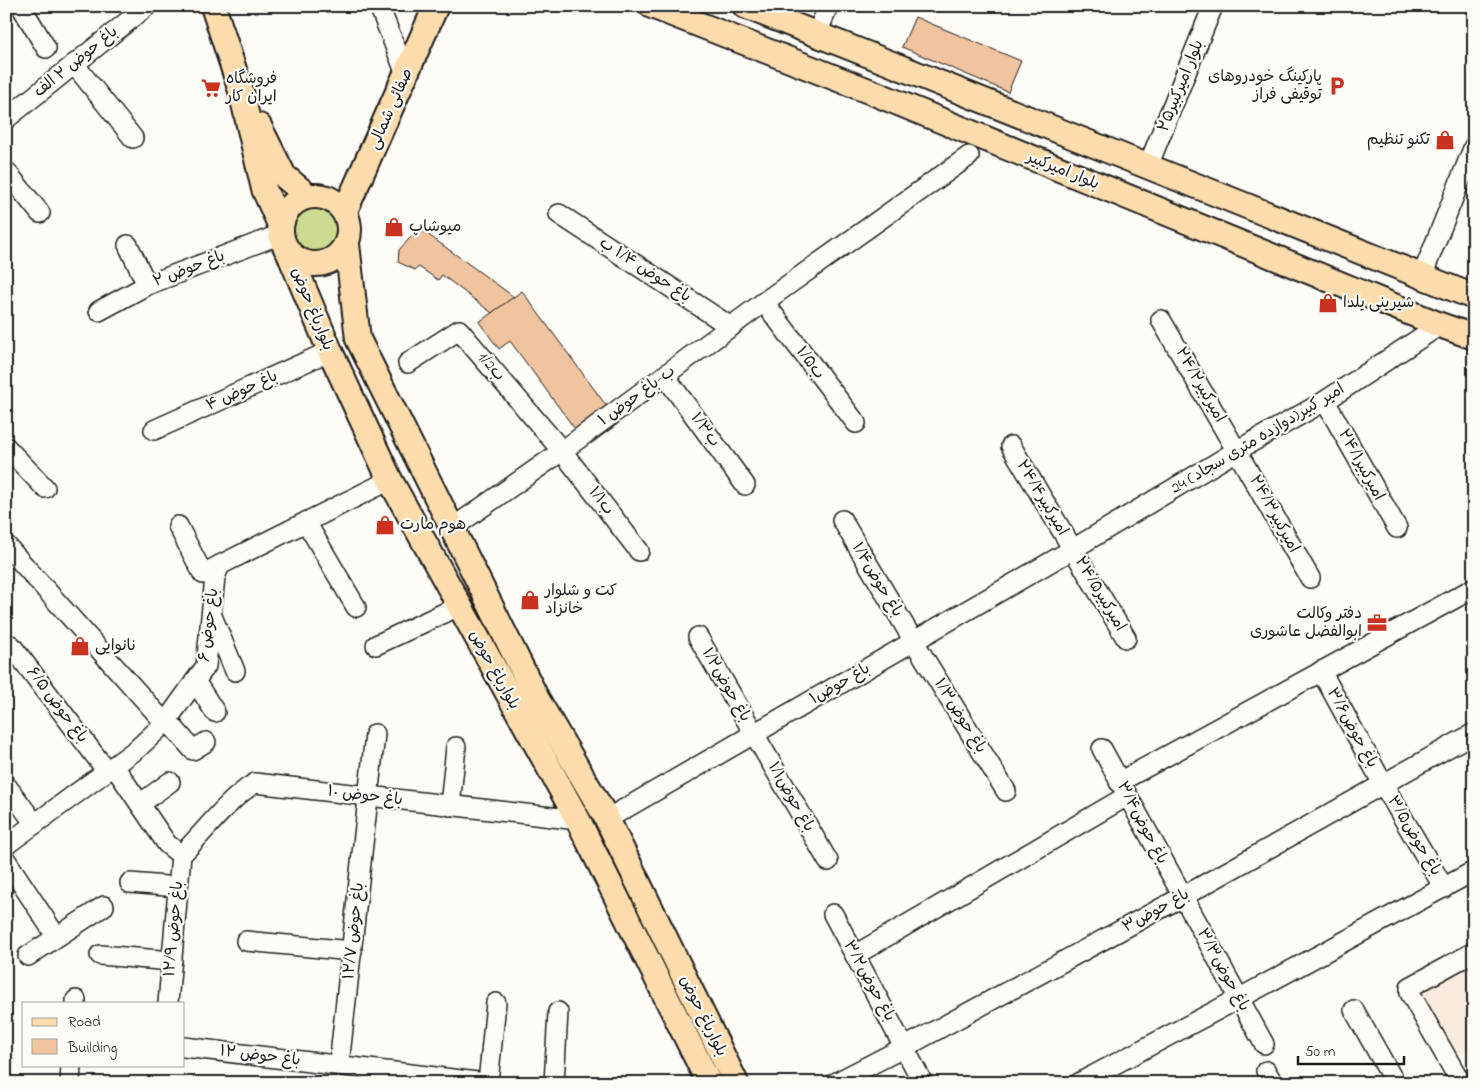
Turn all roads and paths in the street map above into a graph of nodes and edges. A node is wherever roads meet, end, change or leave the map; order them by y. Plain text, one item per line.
1 (21, 6) edge
2 (147, 6) edge
3 (213, 6) edge
4 (380, 6) edge
5 (436, 6) edge
6 (652, 6) edge
7 (745, 6) edge
8 (828, 6) edge
9 (1213, 6) edge
10 (817, 35) junction
11 (46, 48) dead end
12 (74, 64) junction
13 (903, 68) junction
14 (406, 74) junction
15 (242, 91) junction
16 (888, 99) junction
17 (6, 118) edge
18 (133, 138) dead end
19 (1474, 146) edge
20 (969, 156) dead end
21 (1148, 166) junction
22 (6, 171) edge
23 (308, 196) junction
24 (345, 211) junction
25 (40, 213) dead end
26 (559, 214) dead end
27 (284, 238) junction
28 (347, 244) junction
29 (128, 245) dead end
30 (1422, 276) junction
31 (147, 285) junction
32 (1474, 297) edge
33 (764, 302) junction
34 (100, 311) dead end
35 (1161, 320) dead end
36 (1440, 325) junction
37 (731, 327) junction
38 (1474, 337) edge
39 (330, 351) junction
40 (408, 363) dead end
41 (665, 376) junction
42 (1325, 400) junction
43 (856, 423) dead end
44 (154, 430) dead end
45 (1011, 446) dead end
46 (6, 448) edge
47 (1238, 450) junction
48 (562, 451) junction
49 (390, 480) junction
50 (745, 485) dead end
51 (45, 488) dead end
52 (842, 520) dead end
53 (306, 522) junction
54 (178, 526) dead end
55 (451, 528) junction
56 (1397, 528) dead end
57 (6, 545) edge
58 (1073, 549) junction
59 (639, 551) dead end
60 (220, 565) junction
61 (1310, 578) dead end
62 (1474, 588) edge
63 (459, 606) junction
64 (356, 608) dead end
65 (211, 612) junction
66 (698, 637) dead end
67 (1126, 638) dead end
68 (913, 640) junction
69 (376, 644) dead end
70 (6, 648) edge
71 (235, 671) dead end
72 (1322, 671) junction
73 (195, 681) junction
74 (544, 710) junction
75 (215, 712) dead end
76 (166, 722) junction
77 (523, 723) junction
78 (1474, 733) edge
79 (375, 734) dead end
80 (754, 734) junction
81 (206, 742) dead end
82 (456, 747) dead end
83 (1102, 749) dead end
84 (110, 768) junction
85 (170, 782) dead end
86 (6, 784) edge
87 (1383, 784) junction
88 (1123, 789) junction
89 (1006, 791) dead end
90 (368, 797) junction
91 (140, 804) junction
92 (450, 806) junction
93 (607, 819) junction
94 (578, 820) junction
95 (34, 824) junction
96 (6, 845) edge
97 (181, 855) junction
98 (6, 860) edge
99 (828, 861) dead end
100 (1474, 872) edge
101 (130, 883) dead end
102 (178, 887) junction
103 (1444, 888) junction
104 (1182, 897) junction
105 (104, 906) dead end
106 (833, 914) dead end
107 (56, 936) junction
108 (246, 940) dead end
109 (352, 951) junction
110 (1474, 952) edge
111 (100, 955) dead end
112 (855, 955) junction
113 (28, 956) dead end
114 (172, 961) junction
115 (1240, 998) junction
116 (168, 1002) edge
117 (496, 1003) dead end
118 (1354, 1010) dead end
119 (558, 1012) dead end
120 (1264, 1044) dead end
121 (905, 1047) junction
122 (185, 1048) edge
123 (71, 1066) edge
124 (339, 1066) junction
125 (1474, 1080) edge
126 (70, 1083) edge
127 (487, 1083) edge
128 (554, 1083) edge
129 (710, 1083) edge
130 (736, 1083) edge
131 (835, 1083) edge
132 (923, 1083) edge
133 (1079, 1083) edge
134 (1395, 1083) edge
135 (1461, 1083) edge
136 (1469, 1083) edge

1 - 11 street
2 - 12 street, باغ حوض ۲ الف
3 - 15 main road, بلوارباغ حوض
4 - 14 street
5 - 14 main road, صفائی شمالی
6 - 16 main road, بلوار امیرکبیر
7 - 10 main road
8 - 10 street
9 - 21 street, بلوار امیرکبیر۲۵
10 - 13 main road
12 - 17 street, باغ حوض ۲ الف
12 - 18 street
13 - 16 main road
13 - 21 main road
14 - 24 main road, صفائی شمالی
15 - 23 main road, بلوارباغ حوض
15 - 27 main road, بلوارباغ حوض
16 - 36 main road, بلوار امیرکبیر
19 - 30 street
20 - 33 street, ۱ ب-باغ حوض
21 - 30 main road
22 - 25 street
23 - 24 main road
23 - 27 main road
24 - 28 main road
26 - 37 street, باغ حوض ۱/۴ ب
27 - 28 main road
27 - 31 street, ۲ باغ حوض
27 - 39 main road, بلوارباغ حوض
28 - 55 main road, بلوارباغ حوض
29 - 31 street
30 - 32 main road
31 - 34 street, ۲ باغ حوض
33 - 37 street, ۱ ب-باغ حوض
33 - 43 street, ب۱/۵
35 - 47 street, امیرکبیر۲۴/۲
36 - 38 main road, بلوار امیرکبیر
36 - 42 street, 24 امیر کبیر(دوازده متری سجاد)
37 - 41 street, ۱ ب-باغ حوض
39 - 44 street, ۴ باغ حوض
39 - 49 main road, بلوارباغ حوض
40 - 48 street, 1/2ب
41 - 48 street, ۱ ب-باغ حوض
41 - 50 street, ب۱/۳
42 - 47 street, 24 امیر کبیر(دوازده متری سجاد)
42 - 56 street, امیرکبیر۲۴/۱
45 - 58 street, امیرکبیر۲۴/۴
46 - 51 street
47 - 58 street, 24 امیر کبیر(دوازده متری سجاد)
47 - 61 street, امیرکبیر۲۴/۳
48 - 55 street, ۱ ب-باغ حوض
48 - 59 street, ب۱/۱
49 - 53 street, ۶ باغ حوض
49 - 63 main road, بلوارباغ حوض
52 - 68 street, باغ حوض۱/۴
53 - 60 street, ۶ باغ حوض
53 - 64 street
54 - 60 street
55 - 74 main road, بلوارباغ حوض
57 - 76 street
58 - 67 street, امیرکبیر۲۴/۵
58 - 68 street, باغ حوض۱
60 - 65 street, ۶ باغ حوض
62 - 72 street
63 - 69 street
63 - 77 main road, بلوارباغ حوض
65 - 71 street
65 - 73 street, ۶ باغ حوض
66 - 80 street, باغ حوض۱/۲
68 - 80 street, باغ حوض۱
68 - 89 street, باغ حوض۱/۳
70 - 84 street, ۶/۵ باغ حوض
72 - 87 street, باغ حوض۳/۶
72 - 88 street
73 - 75 street
73 - 76 street, ۶ باغ حوض
74 - 77 main road
74 - 93 main road, بلوارباغ حوض
76 - 81 street
76 - 84 street, ۶ باغ حوض
77 - 94 main road, بلوارباغ حوض
78 - 87 street, باغ حوض۳
79 - 90 street, ۱۲/۷ باغ حوض
80 - 93 street, باغ حوض۱
80 - 99 street, باغ حوض۱/۱
82 - 92 street
83 - 88 street, باغ حوض۳/۴
84 - 91 street
84 - 95 street, ۶ باغ حوض
85 - 91 street
86 - 95 street
87 - 103 street, باغ حوض۳/۵
87 - 104 street, باغ حوض۳
88 - 104 street, باغ حوض۳/۴
88 - 112 street
90 - 92 street, ۱۰ باغ حوض
90 - 97 street, ۱۰ باغ حوض
90 - 109 street, ۱۲/۷ باغ حوض
91 - 97 street
92 - 94 street, ۱۰ باغ حوض
93 - 130 main road, بلوارباغ حوض
94 - 129 main road, بلوارباغ حوض
95 - 96 street, ۶ باغ حوض
97 - 102 street, ۱۲/۹ باغ حوض
98 - 107 street
100 - 103 street
101 - 102 street
102 - 114 street, ۱۲/۹ باغ حوض
103 - 115 street
104 - 115 street, باغ حوض۳/۳
104 - 121 street, باغ حوض۳
105 - 107 street
106 - 112 street, باغ حوض۳/۲
107 - 113 street
108 - 109 street
109 - 124 street, ۱۲/۷ باغ حوض
110 - 135 street
111 - 114 street
112 - 121 street, باغ حوض۳/۲
114 - 116 street, ۱۲/۹ باغ حوض
115 - 120 street, باغ حوض۳/۳
115 - 133 street
117 - 127 street
118 - 134 street
119 - 128 street
121 - 131 street, باغ حوض۳
121 - 132 street, باغ حوض۳/۲
122 - 124 street, ۱۲ باغ حوض
123 - 126 street
124 - 127 street, ۱۲ باغ حوض
125 - 136 street

